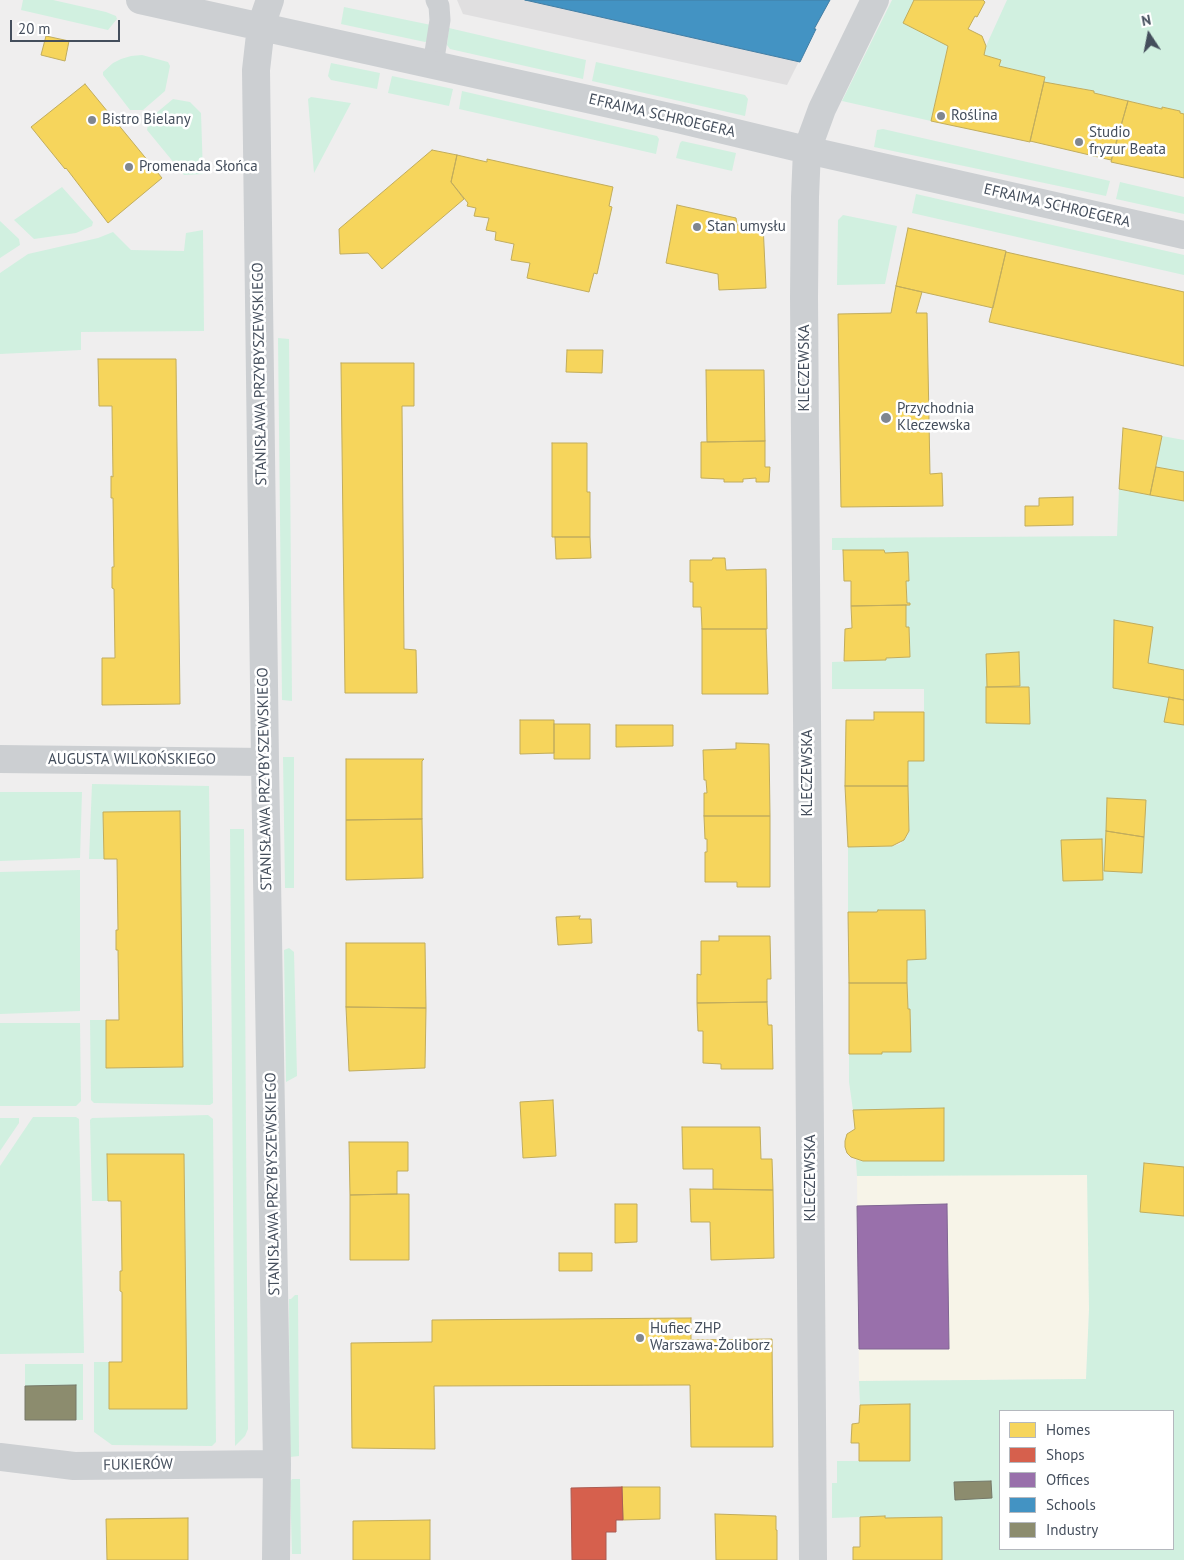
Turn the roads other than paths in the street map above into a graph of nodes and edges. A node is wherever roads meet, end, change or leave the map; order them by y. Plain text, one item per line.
1 (140, 0) edge
2 (270, 0) edge
3 (436, 0) edge
4 (875, 0) edge
5 (261, 26) junction
6 (433, 65) junction
7 (807, 150) junction
8 (1184, 236) edge
9 (0, 759) edge
10 (265, 762) junction
11 (0, 1457) edge
12 (277, 1464) junction
13 (276, 1560) edge
14 (813, 1560) edge

1 - 5 street, EFRAIMA SCHROEGERA
2 - 5 street, STANISŁAWA PRZYBYSZEWSKIEGO
3 - 6 lane
4 - 7 street, KLECZEWSKA
5 - 6 street, EFRAIMA SCHROEGERA
5 - 10 street, STANISŁAWA PRZYBYSZEWSKIEGO
6 - 7 street, EFRAIMA SCHROEGERA
7 - 8 street, EFRAIMA SCHROEGERA
7 - 14 street, KLECZEWSKA
9 - 10 street, AUGUSTA WILKOŃSKIEGO
10 - 12 street, STANISŁAWA PRZYBYSZEWSKIEGO
11 - 12 street, FUKIERÓW
12 - 13 street, STANISŁAWA PRZYBYSZEWSKIEGO

